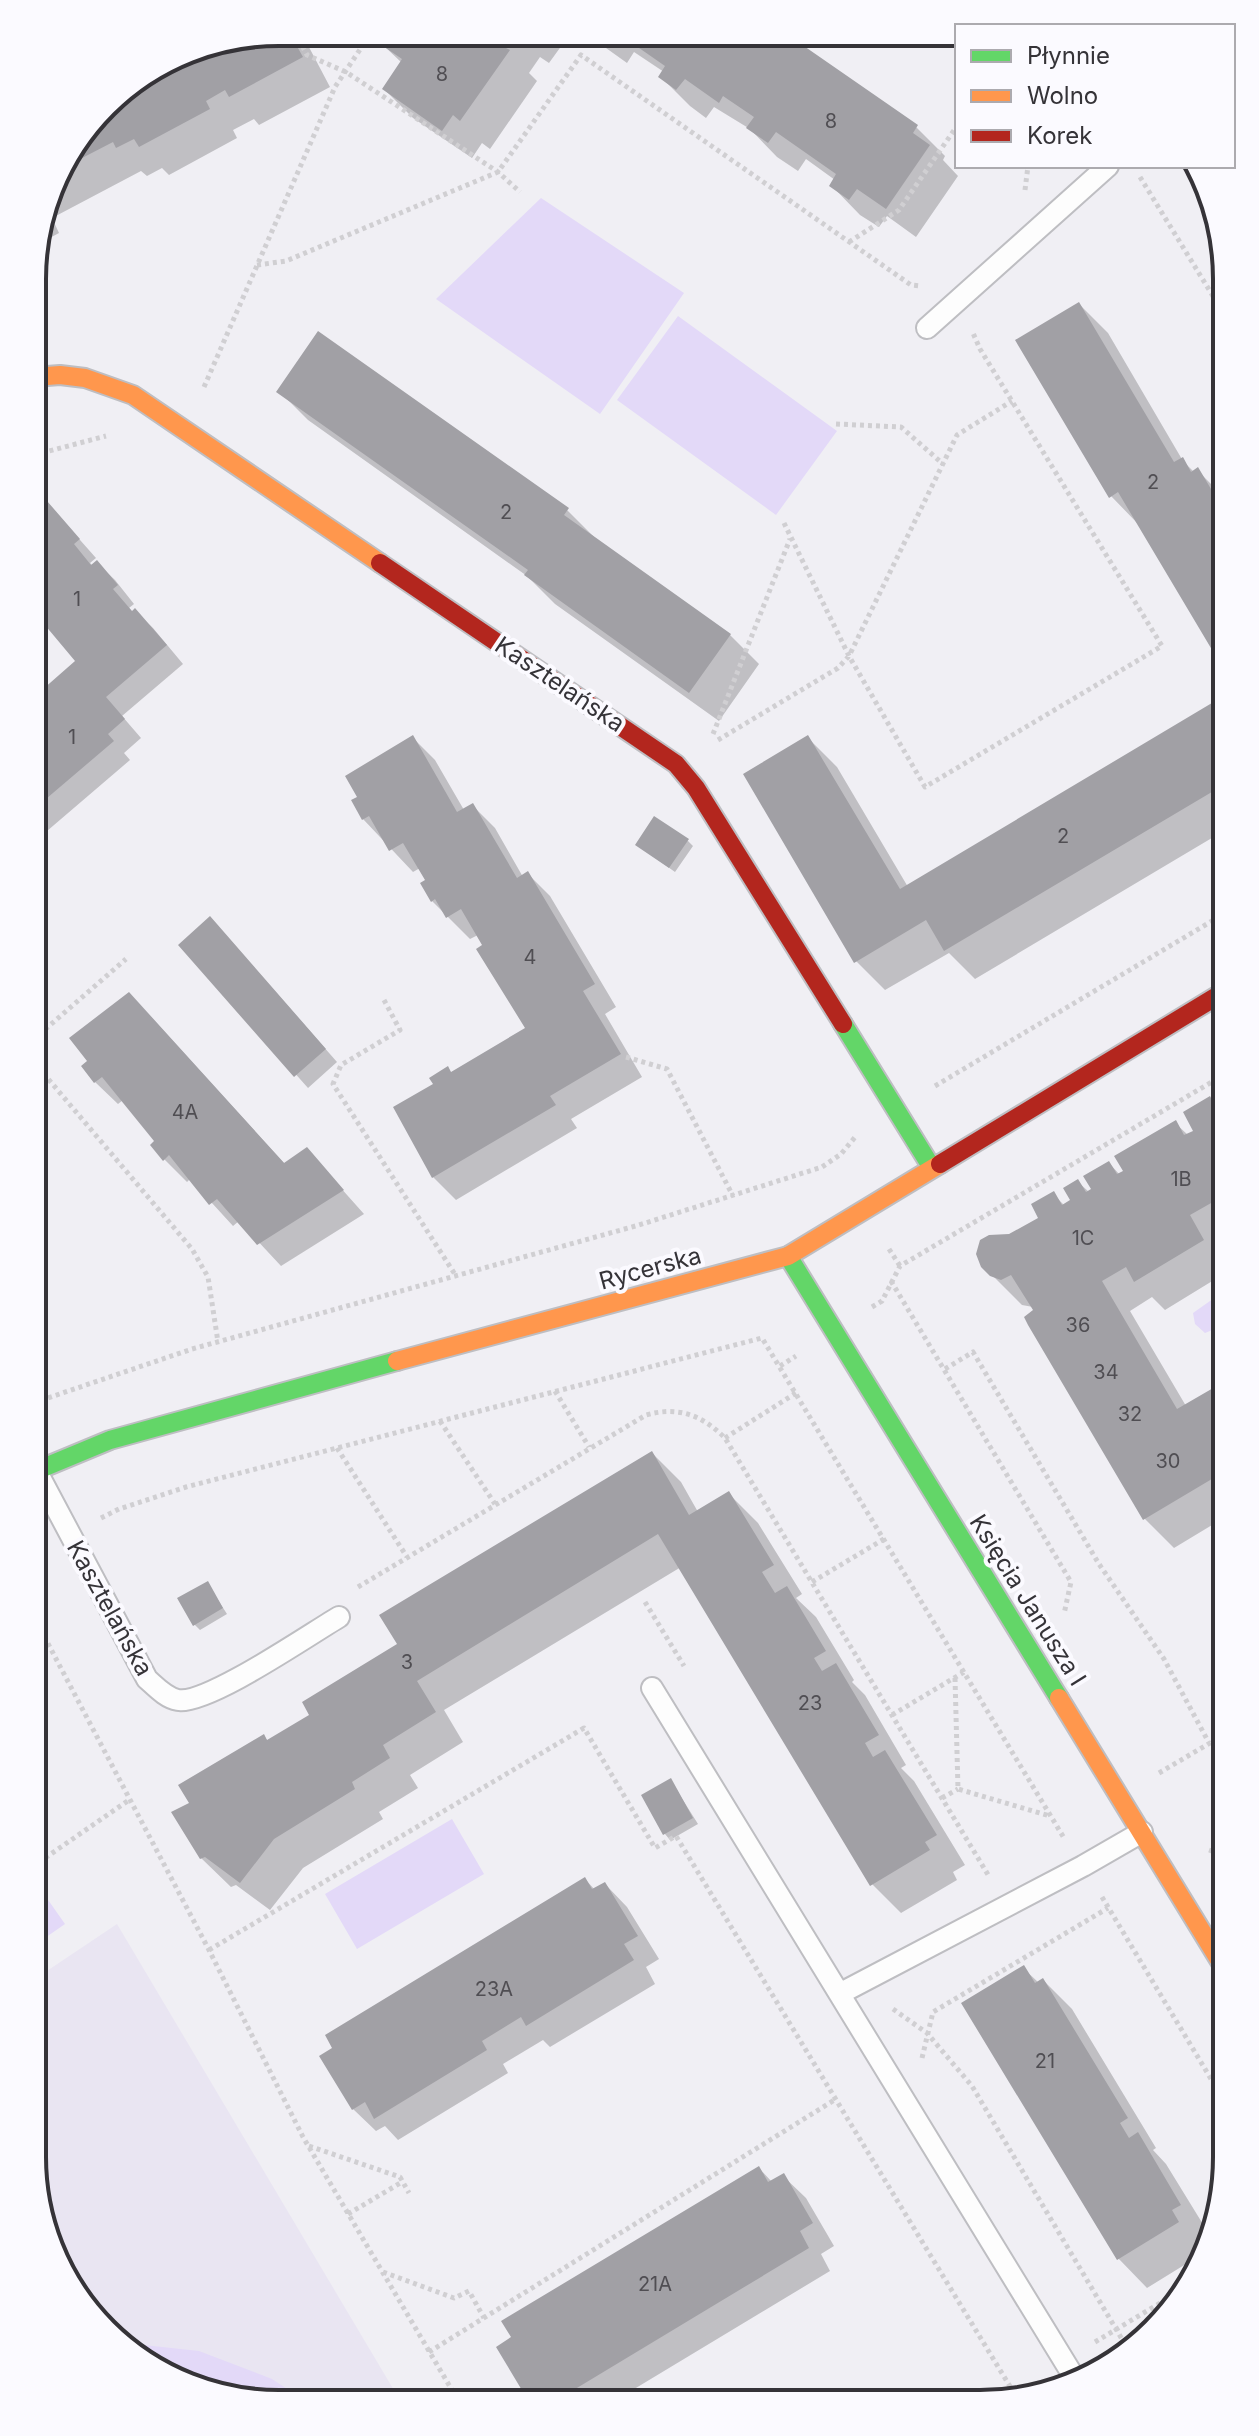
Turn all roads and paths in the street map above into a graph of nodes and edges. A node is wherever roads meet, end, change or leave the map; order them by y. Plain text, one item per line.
1 (302, 46) edge
2 (363, 46) edge
3 (346, 72) junction
4 (955, 129) edge
5 (1028, 168) edge
6 (1106, 168) edge
7 (1136, 171) dead end
8 (498, 172) junction
9 (520, 192) dead end
10 (1024, 204) dead end
11 (849, 242) junction
12 (257, 265) junction
13 (931, 286) dead end
14 (1213, 296) edge
15 (975, 321) dead end
16 (927, 328) dead end
17 (46, 376) edge
18 (1012, 401) junction
19 (169, 419) junction
20 (836, 424) dead end
21 (109, 435) dead end
22 (46, 452) edge
23 (943, 464) junction
24 (784, 523) dead end
25 (790, 538) junction
26 (849, 656) junction
27 (1213, 920) edge
28 (126, 959) dead end
29 (1213, 998) edge
30 (384, 1000) dead end
31 (46, 1029) edge
32 (626, 1057) dead end
33 (46, 1076) edge
34 (1213, 1081) edge
35 (894, 1108) junction
36 (932, 1168) junction
37 (733, 1196) junction
38 (788, 1256) junction
39 (456, 1276) junction
40 (891, 1281) junction
41 (835, 1331) junction
42 (218, 1342) junction
43 (780, 1366) junction
44 (945, 1369) junction
45 (555, 1391) junction
46 (796, 1393) junction
47 (46, 1398) edge
48 (440, 1421) junction
49 (725, 1438) junction
50 (589, 1447) junction
51 (337, 1448) junction
52 (46, 1466) edge
53 (46, 1492) edge
54 (495, 1504) junction
55 (70, 1534) junction
56 (884, 1539) junction
57 (407, 1557) junction
58 (812, 1582) junction
59 (339, 1617) joint
60 (1061, 1628) dead end
61 (46, 1640) edge
62 (964, 1672) junction
63 (955, 1678) junction
64 (652, 1688) dead end
65 (892, 1715) junction
66 (1213, 1741) edge
67 (1209, 1743) junction
68 (1150, 1778) dead end
69 (958, 1789) junction
70 (942, 1798) junction
71 (129, 1800) junction
72 (1051, 1816) junction
73 (1142, 1832) junction
74 (46, 1857) edge
75 (1083, 1866) junction
76 (1007, 1906) junction
77 (1108, 1908) junction
78 (1213, 1949) edge
79 (209, 1950) junction
80 (841, 1993) junction
81 (1213, 2082) edge
82 (836, 2099) junction
83 (912, 2110) junction
84 (308, 2146) junction
85 (402, 2182) junction
86 (409, 2193) dead end
87 (348, 2214) junction
88 (382, 2272) junction
89 (1163, 2301) edge
90 (484, 2318) junction
91 (429, 2352) junction
92 (1064, 2360) junction
93 (1071, 2371) edge
94 (1011, 2388) edge
95 (452, 2390) edge

1 - 3 path
2 - 3 path
3 - 8 path
3 - 12 path
4 - 11 path
5 - 10 path
6 - 16 lane
7 - 14 path
8 - 9 path
8 - 11 path
8 - 12 path
11 - 13 path
12 - 19 path
15 - 18 path
17 - 19 street, Kasztelańska
18 - 23 path
18 - 26 path
19 - 35 street, Kasztelańska
20 - 23 path
21 - 22 path
23 - 26 path
24 - 25 path
25 - 26 path
25 - 26 path
27 - 35 path
28 - 31 path
29 - 36 street, Rycerska
30 - 39 path
32 - 37 path
33 - 42 path
34 - 40 path
35 - 36 street, Kasztelańska
35 - 37 path
36 - 38 street, Rycerska
37 - 39 path
38 - 41 street, Księcia Janusza I
38 - 52 street, Rycerska
39 - 42 path
40 - 41 path
40 - 44 path
41 - 43 path
41 - 73 street, Księcia Janusza I
42 - 47 path
43 - 45 path
43 - 46 path
44 - 60 path
44 - 67 path
45 - 48 path
45 - 50 path
46 - 49 path
46 - 56 path
48 - 51 path
48 - 54 path
49 - 50 path
49 - 58 path
50 - 54 path
51 - 55 path
51 - 57 path
53 - 55 lane, Kasztelańska
54 - 57 path
55 - 59 lane, Kasztelańska
56 - 58 path
56 - 62 path
57 - 59 path
58 - 65 path
61 - 71 path
62 - 63 path
62 - 72 path
63 - 65 path
63 - 69 path
64 - 80 lane
65 - 70 path
66 - 67 path
67 - 68 path
69 - 70 path
69 - 72 path
70 - 76 path
71 - 74 path
71 - 79 path
72 - 75 path
73 - 75 lane
73 - 78 street, Księcia Janusza I
75 - 76 lane
75 - 77 path
76 - 80 lane
77 - 81 path
77 - 83 path
79 - 82 path
79 - 84 path
80 - 83 lane
82 - 90 path
82 - 94 path
83 - 92 lane
84 - 85 path
84 - 87 path
85 - 86 path
85 - 87 path
87 - 88 path
88 - 90 path
88 - 91 path
89 - 92 path
90 - 91 path
91 - 95 path
92 - 93 lane

